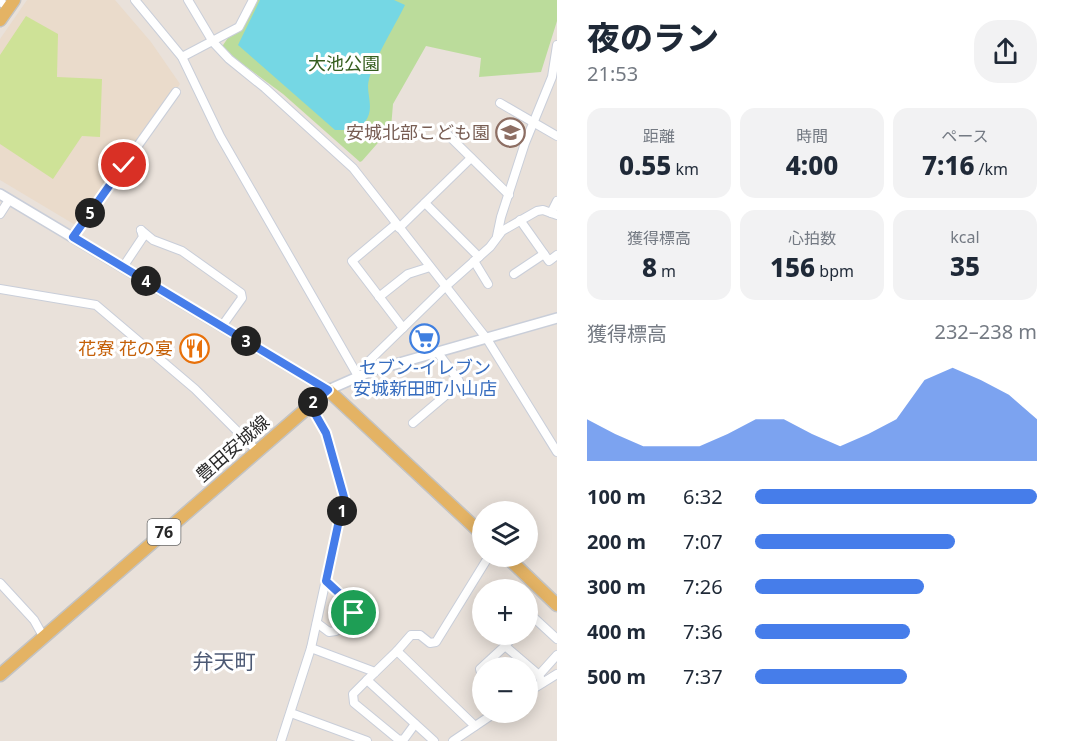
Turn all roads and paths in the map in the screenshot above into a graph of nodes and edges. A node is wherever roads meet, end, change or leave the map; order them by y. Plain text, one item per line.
1 (135, 0) edge
2 (189, 0) edge
3 (253, 0) edge
4 (8, 3) edge
5 (0, 20) edge
6 (213, 42) junction
7 (557, 45) edge
8 (182, 57) junction
9 (554, 77) edge
10 (177, 93) dead end
11 (501, 103) dead end
12 (533, 123) junction
13 (446, 133) dead end
14 (557, 136) edge
15 (471, 158) junction
16 (0, 194) edge
17 (509, 195) junction
18 (9, 200) junction
19 (557, 201) edge
20 (425, 203) junction
21 (0, 214) edge
22 (554, 214) edge
23 (520, 220) junction
24 (398, 226) junction
25 (73, 237) junction
26 (497, 237) junction
27 (544, 254) junction
28 (557, 255) edge
29 (476, 259) junction
30 (123, 267) junction
31 (430, 267) junction
32 (514, 274) dead end
33 (488, 284) dead end
34 (445, 287) junction
35 (0, 289) edge
36 (379, 297) junction
37 (557, 318) edge
38 (222, 326) junction
39 (403, 328) junction
40 (487, 339) junction
41 (438, 353) junction
42 (371, 371) junction
43 (358, 376) junction
44 (328, 390) junction
45 (310, 405) junction
46 (413, 423) dead end
47 (257, 451) junction
48 (557, 452) edge
49 (472, 525) edge
50 (482, 567) edge
51 (517, 567) edge
52 (326, 581) junction
53 (0, 583) edge
54 (557, 605) edge
55 (538, 622) edge
56 (317, 623) junction
57 (44, 636) junction
58 (557, 639) edge
59 (505, 646) joint
60 (311, 648) junction
61 (397, 651) junction
62 (557, 655) edge
63 (493, 657) edge
64 (375, 672) junction
65 (557, 674) edge
66 (0, 675) edge
67 (541, 679) junction
68 (367, 680) junction
69 (538, 682) edge
70 (291, 712) junction
71 (480, 723) edge
72 (415, 724) junction
73 (476, 726) junction
74 (282, 741) edge
75 (368, 741) edge
76 (434, 741) edge
77 (453, 741) edge

1 - 8 street
2 - 6 street
3 - 6 street
4 - 5 main road
6 - 8 street
6 - 24 street
7 - 9 street
8 - 43 street
9 - 12 street
10 - 25 street
11 - 12 street
12 - 14 street
12 - 17 street
13 - 15 street
15 - 17 street
15 - 20 street
16 - 18 street
17 - 26 street
18 - 21 street
18 - 25 street
19 - 22 street
20 - 24 street
20 - 29 street
22 - 23 street
23 - 26 street
23 - 27 street
24 - 31 street
24 - 36 street
25 - 30 street
26 - 29 street
27 - 28 street
27 - 32 street
29 - 33 street
29 - 34 street
30 - 38 street
30 - 38 street
31 - 34 street
31 - 36 street
34 - 39 street
34 - 40 street
35 - 47 street
36 - 39 street
37 - 40 street
38 - 44 street
39 - 42 street
40 - 41 street
40 - 48 street
41 - 42 street
41 - 46 street
42 - 43 street
43 - 44 street
44 - 45 main road, 豊田安城線 / 76
44 - 49 main road
45 - 47 main road, 豊田安城線 / 76
45 - 52 street
47 - 57 main road, 豊田安城線 / 76
50 - 61 street
51 - 54 main road
52 - 56 street
52 - 56 street
53 - 57 street
55 - 58 street
56 - 60 street
57 - 66 main road, 豊田安城線 / 76
59 - 63 street
59 - 67 street
60 - 64 street
60 - 70 street
61 - 64 street
61 - 73 street
62 - 67 street
64 - 68 street
65 - 67 street
67 - 69 street
68 - 72 street
68 - 72 street
70 - 74 street
70 - 75 street
71 - 73 street
72 - 76 street
73 - 77 street

